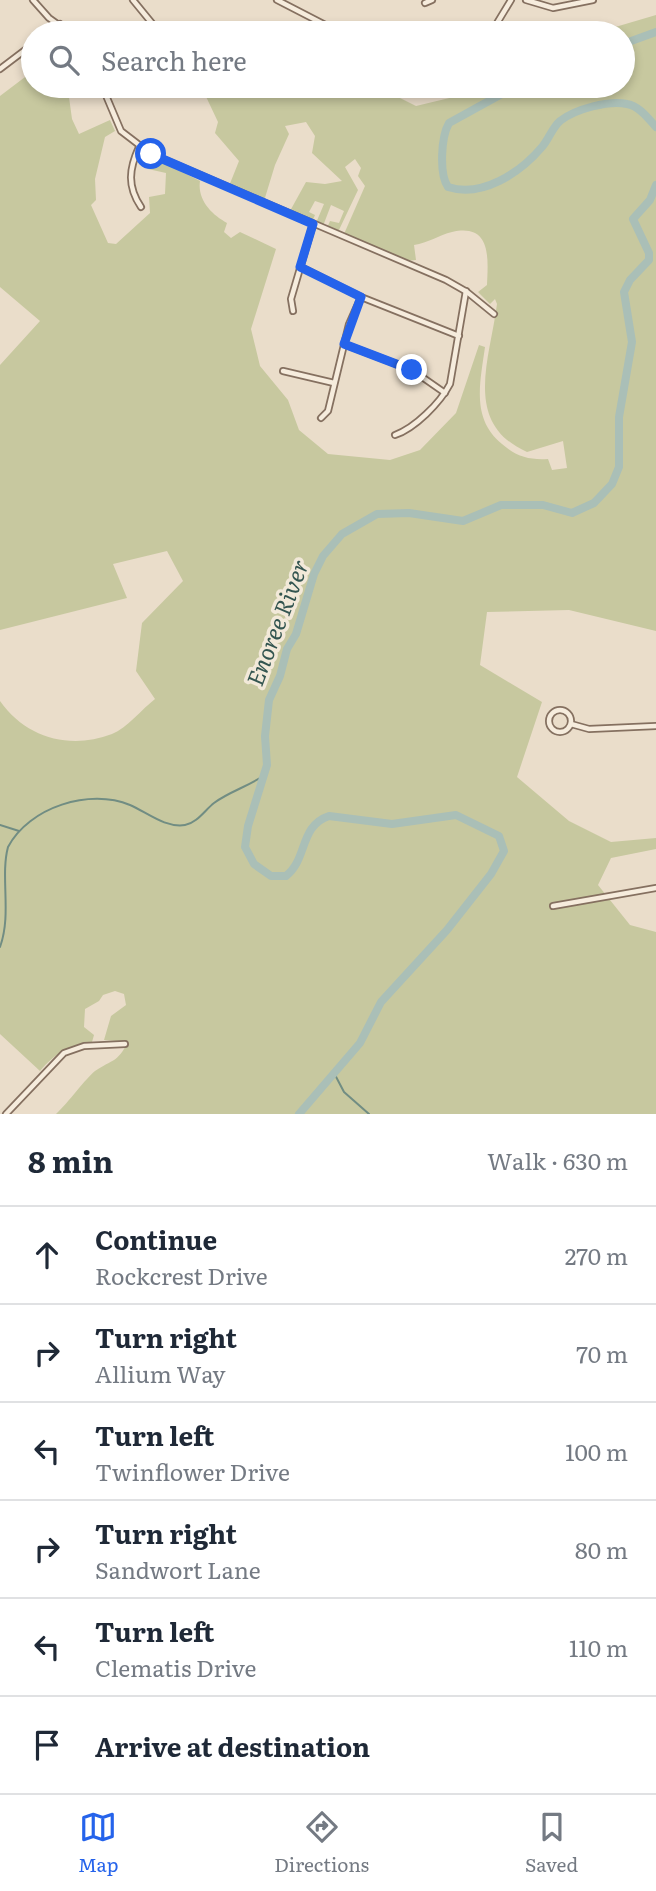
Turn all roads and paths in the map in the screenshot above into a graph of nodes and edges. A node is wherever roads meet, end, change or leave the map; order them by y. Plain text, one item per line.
1 (33, 0) edge
2 (132, 0) edge
3 (277, 0) edge
4 (432, 0) edge
5 (511, 0) edge
6 (526, 0) edge
7 (593, 0) edge
8 (425, 3) dead end
9 (54, 21) edge
10 (150, 21) edge
11 (318, 21) edge
12 (498, 21) edge
13 (21, 53) edge
14 (0, 69) edge
15 (106, 98) edge
16 (139, 147) junction
17 (141, 207) dead end
18 (313, 224) junction
19 (300, 267) junction
20 (466, 291) junction
21 (361, 297) junction
22 (293, 311) dead end
23 (494, 314) dead end
24 (459, 336) junction
25 (344, 344) junction
26 (283, 370) dead end
27 (334, 383) junction
28 (445, 393) junction
29 (321, 418) dead end
30 (395, 435) dead end
31 (571, 724) junction
32 (656, 726) edge
33 (656, 888) edge
34 (553, 906) dead end
35 (125, 1044) dead end
36 (6, 1114) edge

1 - 9 street
2 - 10 street
3 - 11 street
4 - 8 street
5 - 12 street
6 - 7 street
13 - 14 street
15 - 16 street
16 - 17 street
16 - 18 street
18 - 19 street
18 - 20 street
19 - 21 street
19 - 22 street
20 - 23 street
20 - 24 street
21 - 24 street
21 - 25 street
24 - 28 street
25 - 27 street
25 - 28 street
26 - 27 street
27 - 29 street
28 - 30 street
31 - 31 street
31 - 32 street
33 - 34 street
35 - 36 street

